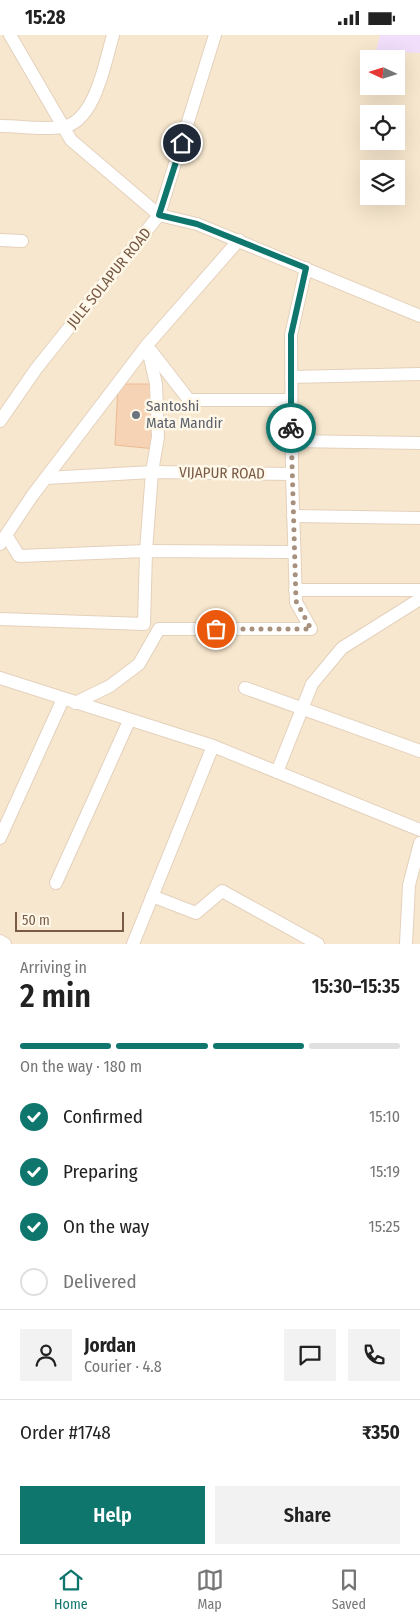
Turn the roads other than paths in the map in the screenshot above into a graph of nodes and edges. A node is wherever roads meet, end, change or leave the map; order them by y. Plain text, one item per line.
1 (10, 35) edge
2 (113, 35) edge
3 (215, 35) edge
4 (0, 126) edge
5 (64, 127) junction
6 (159, 215) junction
7 (0, 240) edge
8 (239, 240) junction
9 (22, 241) dead end
10 (306, 268) junction
11 (420, 315) edge
12 (147, 345) junction
13 (420, 374) edge
14 (291, 377) junction
15 (291, 400) junction
16 (0, 421) edge
17 (292, 441) junction
18 (420, 443) edge
19 (152, 472) junction
20 (292, 474) junction
21 (46, 478) junction
22 (293, 516) junction
23 (420, 518) edge
24 (3, 539) edge
25 (146, 551) junction
26 (294, 552) junction
27 (295, 590) junction
28 (420, 590) edge
29 (420, 599) edge
30 (0, 619) edge
31 (0, 678) edge
32 (245, 688) dead end
33 (69, 701) junction
34 (302, 709) junction
35 (129, 721) junction
36 (213, 746) junction
37 (420, 751) edge
38 (277, 772) junction
39 (420, 830) edge
40 (0, 838) edge
41 (420, 843) edge
42 (56, 883) dead end
43 (152, 896) junction
44 (0, 941) edge
45 (5, 944) edge
46 (133, 944) edge
47 (318, 944) edge
48 (406, 944) edge

1 - 5 street
2 - 5 street
3 - 6 street, JULE SOLAPUR ROAD
4 - 5 street
5 - 6 street
6 - 8 street
6 - 16 street, JULE SOLAPUR ROAD
7 - 9 street
8 - 10 street
8 - 12 street
10 - 11 street
10 - 14 street
12 - 15 street
12 - 19 street
12 - 21 street
13 - 14 street
14 - 15 street
15 - 17 street
17 - 18 street
17 - 20 street
19 - 20 street, VIJAPUR ROAD
19 - 21 street, VIJAPUR ROAD
19 - 25 street
20 - 22 street
21 - 24 street
22 - 23 street
22 - 26 street
24 - 25 street
25 - 26 street
25 - 30 street
26 - 27 street
27 - 28 street
27 - 33 street
29 - 34 street
31 - 33 street
32 - 34 street
33 - 35 street
33 - 40 street
34 - 37 street
34 - 38 street
35 - 36 street
35 - 42 street
36 - 38 street
36 - 43 street
38 - 39 street
41 - 48 street
43 - 46 street
43 - 47 street
44 - 45 street

